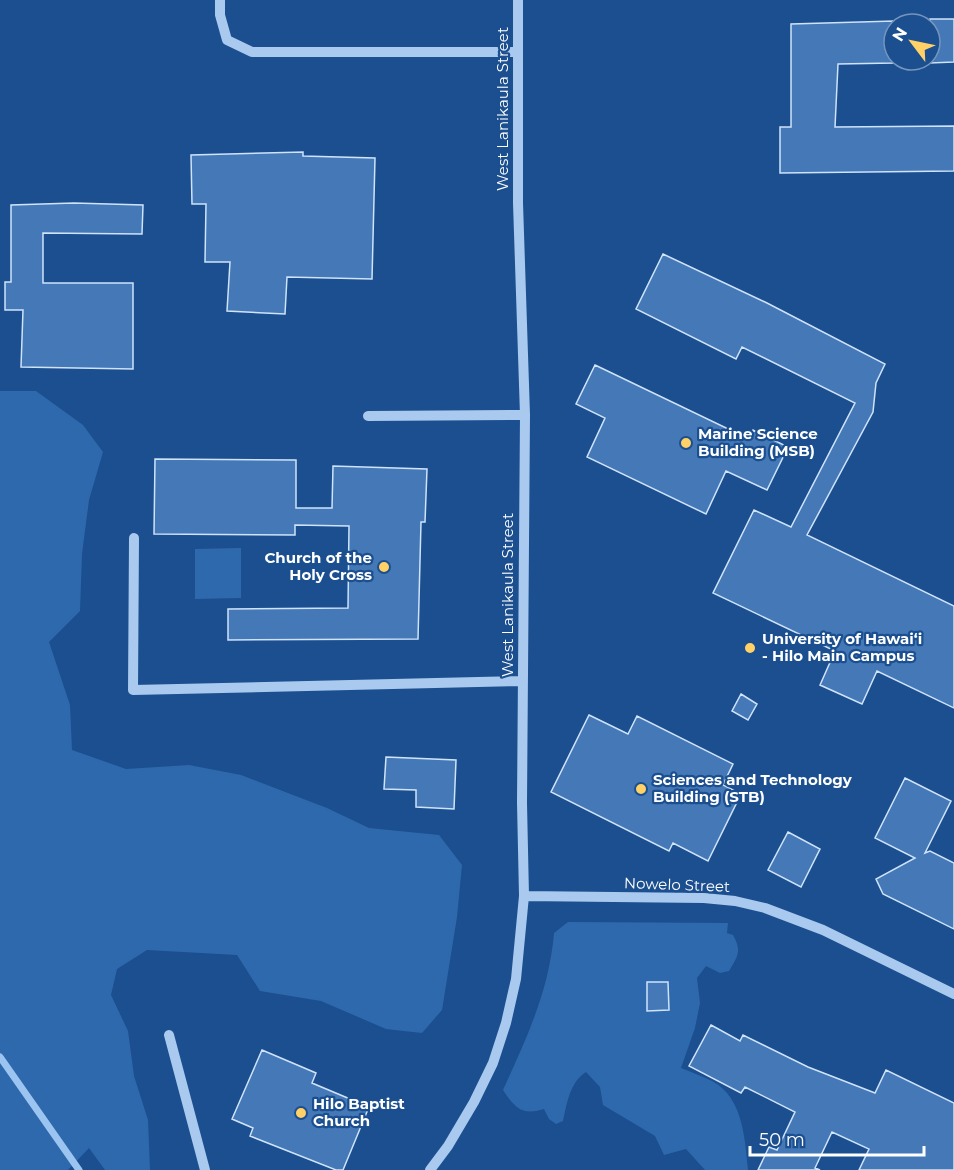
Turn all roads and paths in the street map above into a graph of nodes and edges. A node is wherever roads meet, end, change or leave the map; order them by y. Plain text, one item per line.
1 (220, 0) edge
2 (518, 0) edge
3 (518, 52) junction
4 (525, 415) junction
5 (368, 416) dead end
6 (134, 538) dead end
7 (523, 681) junction
8 (524, 896) junction
9 (954, 994) edge
10 (169, 1035) dead end
11 (205, 1170) edge
12 (430, 1170) edge

1 - 3 street
2 - 3 street, West Lanikaula Street
3 - 4 street, West Lanikaula Street
4 - 5 street
4 - 7 street, West Lanikaula Street
6 - 7 street
7 - 8 street, West Lanikaula Street
8 - 9 street, Nowelo Street
8 - 12 street, West Lanikaula Street
10 - 11 street

